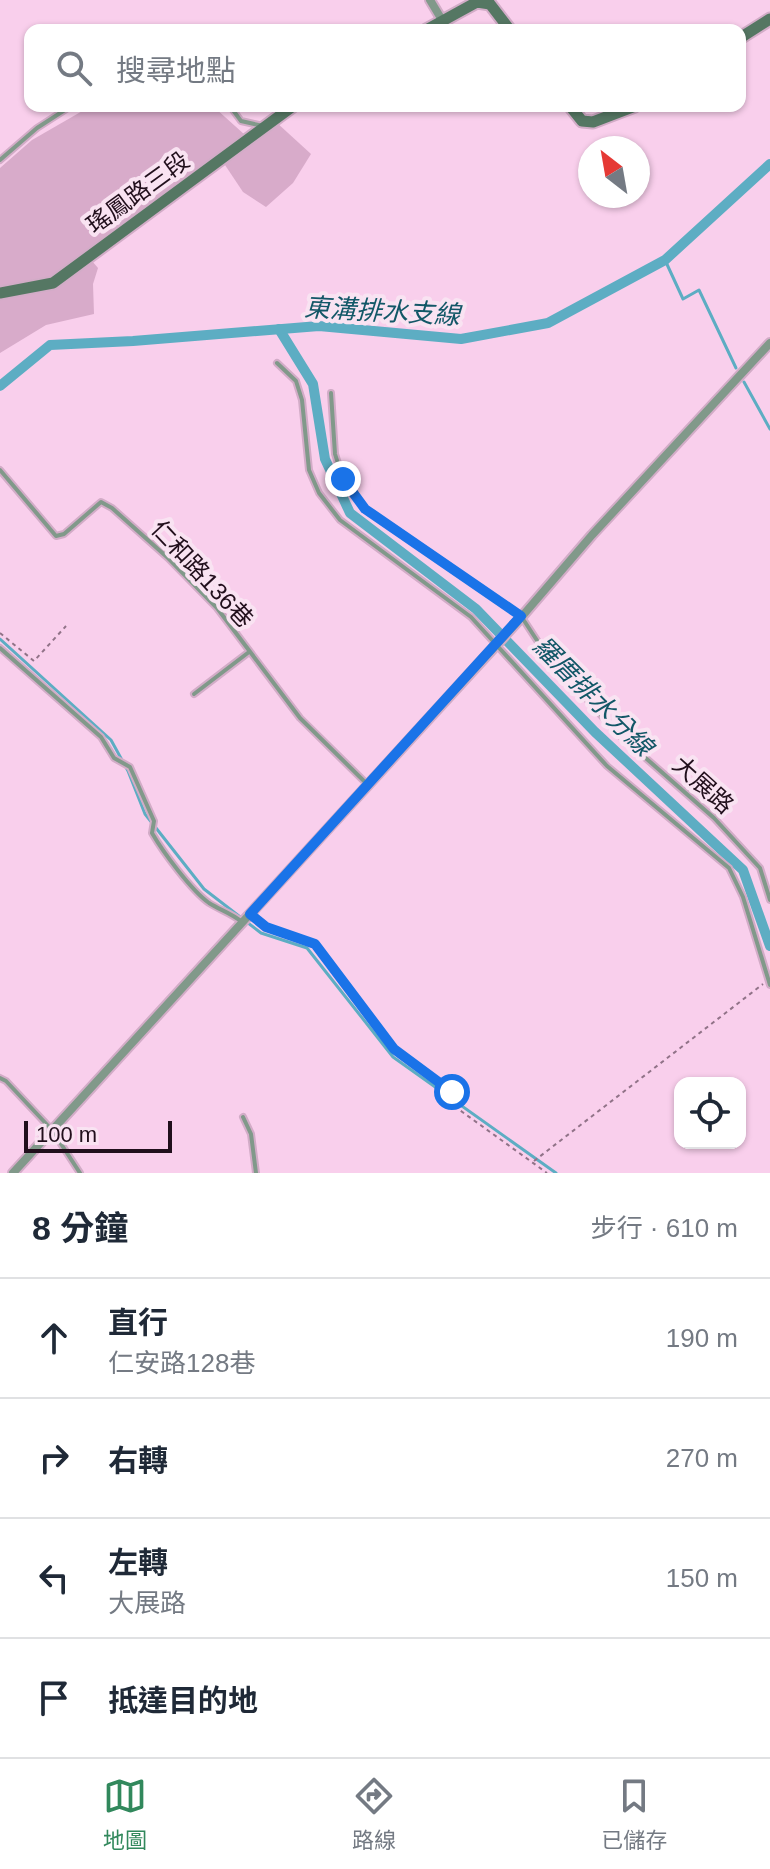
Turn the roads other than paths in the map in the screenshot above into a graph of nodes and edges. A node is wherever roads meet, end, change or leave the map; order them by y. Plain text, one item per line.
1 (430, 0) edge
2 (478, 1) edge
3 (770, 19) edge
4 (442, 20) junction
5 (436, 24) edge
6 (505, 24) edge
7 (746, 34) edge
8 (62, 112) edge
9 (234, 112) edge
10 (285, 112) edge
11 (575, 112) edge
12 (619, 112) edge
13 (265, 126) junction
14 (0, 160) edge
15 (0, 293) edge
16 (770, 343) edge
17 (277, 363) dead end
18 (331, 393) dead end
19 (0, 470) edge
20 (520, 618) junction
21 (497, 643) junction
22 (0, 648) edge
23 (249, 651) junction
24 (194, 694) dead end
25 (368, 785) junction
26 (770, 900) edge
27 (246, 918) junction
28 (767, 968) edge
29 (769, 982) edge
30 (0, 1078) edge
31 (243, 1117) dead end
32 (52, 1130) junction
33 (13, 1173) edge
34 (80, 1173) edge
35 (256, 1173) edge

1 - 4 street
2 - 4 street
2 - 6 street
3 - 7 street
4 - 5 street
8 - 14 lane
9 - 13 lane
10 - 13 street, 瑤鳳路三段
11 - 12 street
13 - 15 street, 瑤鳳路三段
16 - 20 street
17 - 21 lane
18 - 20 lane, 大展路
19 - 23 lane, 仁和路136巷
20 - 21 street
20 - 26 lane, 大展路
21 - 25 street
21 - 28 lane
22 - 27 lane
23 - 24 lane
23 - 25 lane, 仁和路136巷
25 - 27 street
27 - 32 street
28 - 29 lane
30 - 32 lane
31 - 35 lane
32 - 33 street
32 - 34 lane

